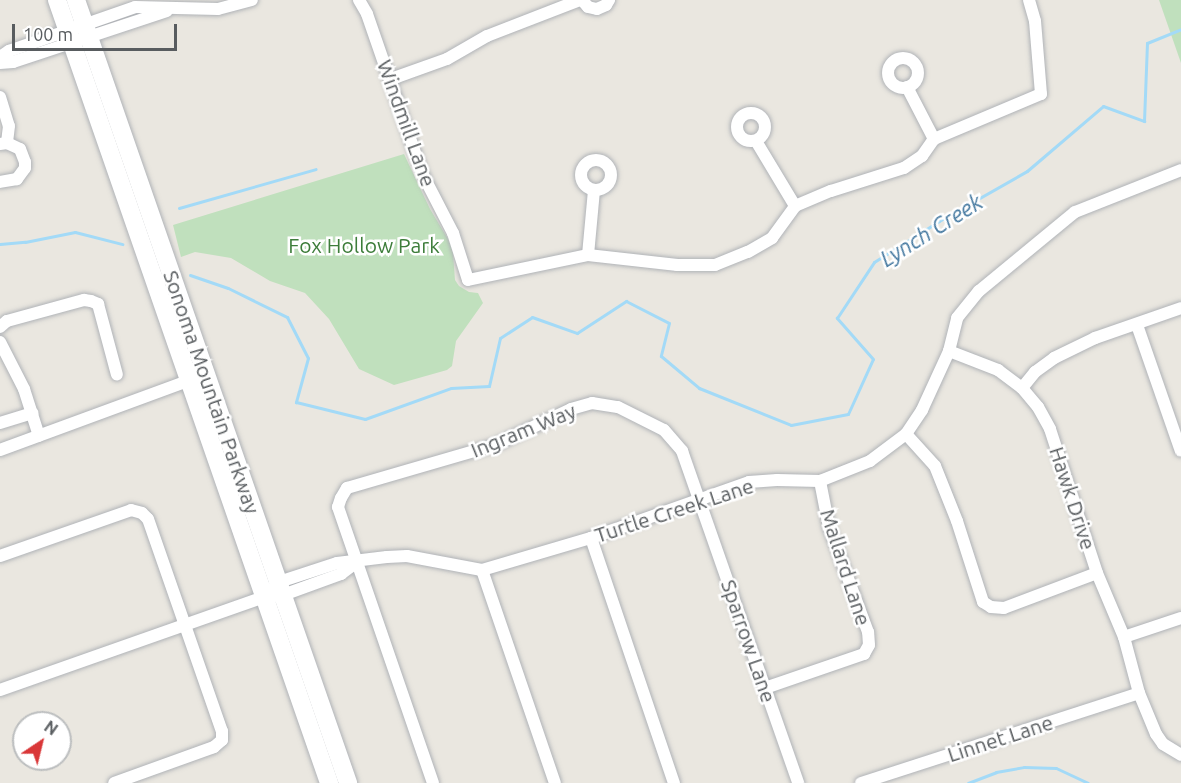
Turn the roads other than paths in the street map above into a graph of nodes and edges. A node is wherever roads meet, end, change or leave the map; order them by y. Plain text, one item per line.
1 (57, 0) edge
2 (76, 0) edge
3 (252, 0) edge
4 (359, 0) edge
5 (581, 0) edge
6 (609, 0) edge
7 (1029, 0) edge
8 (169, 5) edge
9 (78, 34) junction
10 (0, 57) edge
11 (0, 63) edge
12 (391, 79) junction
13 (908, 87) dead end
14 (0, 97) edge
15 (934, 139) junction
16 (756, 141) dead end
17 (4, 143) edge
18 (1181, 170) edge
19 (0, 182) edge
20 (594, 190) dead end
21 (795, 206) junction
22 (588, 255) junction
23 (1181, 308) edge
24 (1137, 325) junction
25 (0, 327) edge
26 (0, 342) edge
27 (949, 351) junction
28 (206, 374) junction
29 (117, 375) dead end
30 (188, 380) junction
31 (1022, 388) junction
32 (32, 412) junction
33 (0, 423) edge
34 (906, 434) junction
35 (39, 436) junction
36 (0, 450) edge
37 (1181, 451) edge
38 (820, 481) junction
39 (699, 498) junction
40 (591, 538) junction
41 (0, 556) edge
42 (357, 562) junction
43 (482, 570) junction
44 (1097, 573) junction
45 (281, 588) junction
46 (264, 597) junction
47 (1181, 618) edge
48 (184, 625) junction
49 (1124, 637) junction
50 (765, 688) junction
51 (0, 690) edge
52 (1139, 693) junction
53 (1181, 755) edge
54 (114, 783) edge
55 (329, 783) edge
56 (348, 783) edge
57 (433, 783) edge
58 (555, 783) edge
59 (674, 783) edge
60 (798, 783) edge
61 (861, 783) edge

1 - 9 main road, Sonoma Mountain Parkway
2 - 9 main road, Sonoma Mountain Parkway
3 - 8 street
4 - 12 street, Windmill Lane
5 - 6 street
5 - 12 street
7 - 15 street
8 - 9 street
9 - 10 street
9 - 11 street
9 - 28 main road, Sonoma Mountain Parkway
9 - 30 main road, Sonoma Mountain Parkway
12 - 22 street, Windmill Lane
13 - 15 street
14 - 17 street
15 - 21 street
16 - 21 street
17 - 19 street
18 - 27 street, Turtle Creek Lane
20 - 22 street
21 - 22 street
23 - 24 street
24 - 31 street
24 - 37 street
25 - 29 street
26 - 32 street
27 - 31 street, Hawk Drive
27 - 34 street, Turtle Creek Lane
28 - 30 street
28 - 45 main road, Sonoma Mountain Parkway
30 - 35 street
30 - 46 main road, Sonoma Mountain Parkway
31 - 44 street, Hawk Drive
32 - 33 street
32 - 35 street
34 - 38 street, Turtle Creek Lane
34 - 44 street
35 - 36 street
38 - 39 street, Turtle Creek Lane
38 - 50 street, Mallard Lane
39 - 40 street, Turtle Creek Lane
39 - 42 street, Ingram Way
39 - 50 street, Sparrow Lane
40 - 43 street, Turtle Creek Lane
40 - 59 street
41 - 48 street
42 - 43 street, Turtle Creek Lane
42 - 45 street, Turtle Creek Lane
42 - 57 street, Ingram Way
43 - 58 street
44 - 49 street, Hawk Drive
45 - 46 street, Turtle Creek Lane
45 - 56 main road, Sonoma Mountain Parkway
46 - 48 street, Turtle Creek Lane
46 - 55 main road, Sonoma Mountain Parkway
47 - 49 street
48 - 51 street, Turtle Creek Lane
48 - 54 street
49 - 52 street, Hawk Drive
50 - 60 street, Sparrow Lane
52 - 53 street, Hawk Drive
52 - 61 street, Linnet Lane

